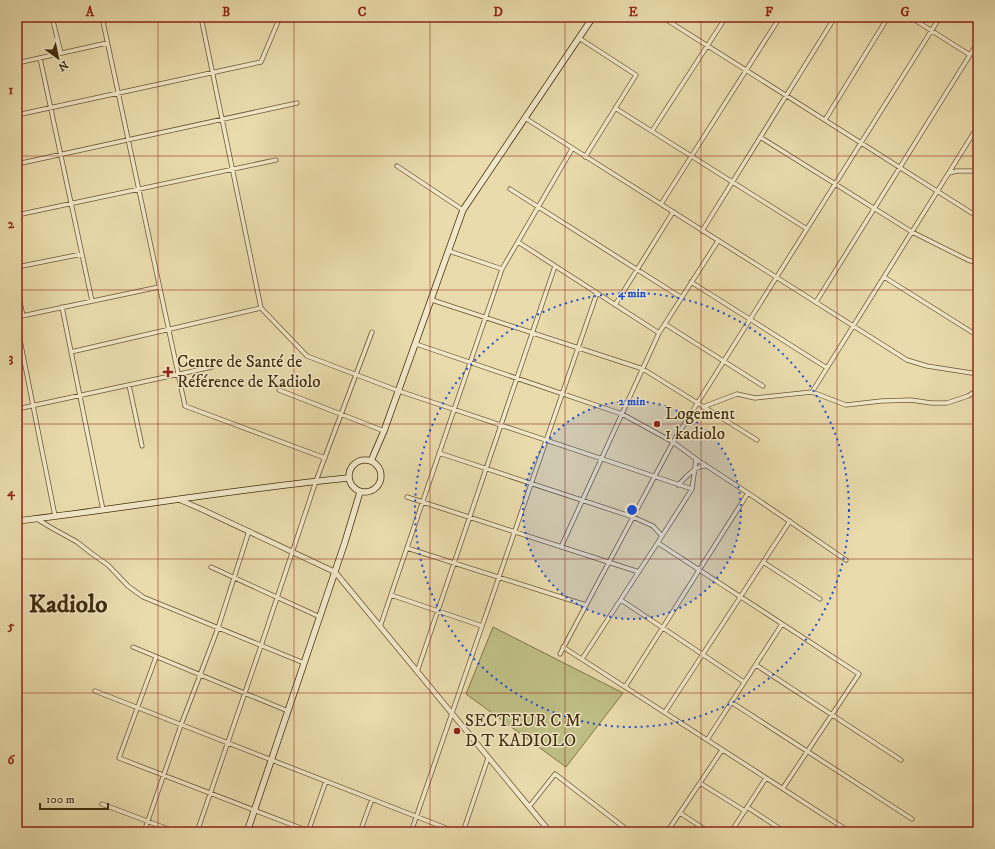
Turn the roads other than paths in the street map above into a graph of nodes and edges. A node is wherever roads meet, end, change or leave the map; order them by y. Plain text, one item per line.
1 (52, 17) edge
2 (102, 17) edge
3 (201, 17) edge
4 (280, 17) edge
5 (593, 17) edge
6 (662, 17) edge
7 (726, 17) edge
8 (780, 17) edge
9 (835, 17) edge
10 (888, 17) edge
11 (910, 17) edge
12 (940, 17) edge
13 (932, 31) junction
14 (579, 38) junction
15 (978, 42) edge
16 (107, 43) junction
17 (707, 45) junction
18 (61, 53) junction
19 (970, 55) junction
20 (40, 58) junction
21 (17, 63) edge
22 (746, 70) junction
23 (213, 73) junction
24 (118, 93) junction
25 (786, 95) junction
26 (297, 103) dead end
27 (50, 108) junction
28 (615, 108) junction
29 (17, 115) edge
30 (525, 118) junction
31 (222, 119) junction
32 (825, 120) junction
33 (978, 126) edge
34 (652, 131) junction
35 (760, 137) junction
36 (128, 140) junction
37 (861, 143) junction
38 (572, 149) junction
39 (61, 155) junction
40 (692, 156) junction
41 (585, 157) junction
42 (276, 160) dead end
43 (17, 164) edge
44 (396, 166) dead end
45 (900, 168) junction
46 (233, 169) junction
47 (978, 171) edge
48 (949, 173) junction
49 (733, 182) junction
50 (836, 184) junction
51 (138, 189) junction
52 (510, 189) dead end
53 (937, 191) junction
54 (71, 204) junction
55 (660, 204) junction
56 (538, 207) junction
57 (875, 208) junction
58 (463, 210) junction
59 (673, 212) junction
60 (17, 215) edge
61 (978, 217) edge
62 (807, 229) junction
63 (702, 231) junction
64 (912, 232) junction
65 (718, 241) junction
66 (518, 242) junction
67 (449, 251) junction
68 (82, 254) junction
69 (978, 263) edge
70 (555, 266) junction
71 (17, 267) edge
72 (502, 269) junction
73 (637, 270) junction
74 (884, 277) junction
75 (777, 278) junction
76 (692, 282) junction
77 (159, 287) junction
78 (17, 288) edge
79 (597, 294) junction
80 (682, 298) junction
81 (432, 300) junction
82 (92, 301) junction
83 (816, 302) junction
84 (615, 305) junction
85 (62, 307) junction
86 (261, 308) junction
87 (23, 316) junction
88 (17, 317) edge
89 (485, 317) junction
90 (750, 320) junction
91 (665, 324) junction
92 (17, 325) edge
93 (853, 326) junction
94 (168, 330) junction
95 (372, 332) dead end
96 (533, 333) junction
97 (659, 333) junction
98 (978, 336) edge
99 (416, 344) junction
100 (578, 348) junction
101 (71, 352) junction
102 (724, 361) junction
103 (470, 363) junction
104 (212, 367) dead end
105 (827, 368) junction
106 (643, 369) junction
107 (178, 374) junction
108 (356, 374) junction
109 (978, 374) edge
110 (517, 379) junction
111 (129, 385) junction
112 (763, 386) dead end
113 (279, 390) dead end
114 (399, 390) junction
115 (978, 390) edge
116 (812, 392) junction
117 (562, 394) junction
118 (80, 395) junction
119 (698, 403) junction
120 (33, 405) junction
121 (703, 407) junction
122 (17, 409) edge
123 (454, 409) junction
124 (341, 414) junction
125 (622, 414) junction
126 (501, 425) junction
127 (384, 431) junction
128 (546, 440) junction
129 (757, 440) dead end
130 (673, 442) junction
131 (142, 446) dead end
132 (439, 453) junction
133 (324, 458) junction
134 (601, 459) junction
135 (696, 459) junction
136 (371, 461) junction
137 (706, 466) junction
138 (486, 469) junction
139 (694, 469) junction
140 (655, 477) junction
141 (348, 478) junction
142 (316, 481) junction
143 (532, 484) junction
144 (678, 484) junction
145 (692, 489) junction
146 (360, 492) junction
147 (748, 493) junction
148 (407, 497) dead end
149 (177, 499) junction
150 (582, 500) junction
151 (423, 502) junction
152 (103, 510) junction
153 (55, 516) junction
154 (470, 517) junction
155 (633, 517) junction
156 (37, 519) junction
157 (17, 521) edge
158 (790, 521) junction
159 (248, 531) junction
160 (515, 532) junction
161 (662, 536) junction
162 (658, 543) junction
163 (561, 547) junction
164 (407, 548) junction
165 (292, 552) junction
166 (846, 560) dead end
167 (609, 562) junction
168 (763, 562) junction
169 (454, 563) junction
170 (211, 567) dead end
171 (699, 570) junction
172 (335, 572) junction
173 (639, 572) junction
174 (499, 577) junction
175 (234, 578) junction
176 (391, 595) junction
177 (740, 597) junction
178 (277, 598) junction
179 (820, 599) dead end
180 (621, 600) junction
181 (586, 605) junction
182 (438, 611) junction
183 (320, 617) junction
184 (782, 624) junction
185 (482, 626) junction
186 (380, 627) junction
187 (218, 628) junction
188 (663, 628) junction
189 (261, 646) junction
190 (132, 647) dead end
191 (564, 647) junction
192 (560, 654) dead end
193 (703, 654) junction
194 (156, 657) junction
195 (582, 659) junction
196 (304, 663) junction
197 (756, 664) junction
198 (417, 672) junction
199 (200, 675) junction
200 (744, 682) junction
201 (625, 687) junction
202 (95, 691) dead end
203 (245, 693) junction
204 (732, 702) junction
205 (137, 707) junction
206 (288, 711) junction
207 (665, 712) junction
208 (452, 714) junction
209 (832, 714) junction
210 (181, 725) junction
211 (707, 740) junction
212 (228, 743) junction
213 (722, 750) junction
214 (807, 751) junction
215 (488, 758) junction
216 (271, 760) junction
217 (901, 760) dead end
218 (164, 775) junction
219 (766, 778) junction
220 (326, 781) junction
221 (700, 782) junction
222 (783, 788) junction
223 (210, 793) junction
224 (372, 799) junction
225 (102, 804) dead end
226 (529, 807) junction
227 (746, 809) junction
228 (254, 810) junction
229 (680, 813) junction
230 (416, 816) junction
231 (912, 819) dead end
232 (148, 822) junction
233 (144, 832) edge
234 (176, 832) edge
235 (197, 832) edge
236 (247, 832) edge
237 (309, 832) edge
238 (360, 832) edge
239 (411, 832) edge
240 (456, 832) edge
241 (463, 832) edge
242 (550, 832) edge
243 (630, 832) edge
244 (667, 832) edge
245 (709, 832) edge
246 (731, 832) edge
247 (785, 832) edge
248 (850, 832) edge

1 - 18 street
2 - 16 street
3 - 23 street
4 - 23 street
5 - 14 main road
6 - 17 street
7 - 17 street
8 - 22 street
9 - 25 street
10 - 32 street
11 - 13 street
12 - 13 street
13 - 19 street
13 - 37 street
14 - 28 street
14 - 30 main road
15 - 19 street
16 - 18 street
16 - 24 street
17 - 22 street
17 - 34 street
18 - 20 street
19 - 45 street
20 - 21 street
20 - 27 street
22 - 25 street
22 - 40 street
23 - 24 street
23 - 31 street
24 - 27 street
24 - 36 street
25 - 32 street
25 - 35 street
26 - 31 street
27 - 29 street
27 - 39 street
28 - 34 street
28 - 41 street
30 - 38 street
30 - 58 main road
31 - 36 street
31 - 46 street
32 - 37 street
33 - 48 street
34 - 40 street
35 - 49 street
35 - 50 street
36 - 39 street
36 - 51 street
37 - 45 street
37 - 50 street
38 - 41 street
38 - 56 street
39 - 43 street
39 - 54 street
40 - 49 street
40 - 55 street
41 - 55 street
42 - 46 street
44 - 58 street
45 - 53 street
45 - 57 street
46 - 51 street
46 - 86 street
47 - 48 street
48 - 53 street
49 - 62 street
49 - 63 street
50 - 57 street
50 - 62 street
51 - 54 street
51 - 77 street
52 - 56 street
53 - 61 street
53 - 64 street
54 - 60 street
54 - 68 street
55 - 59 street
56 - 66 street
56 - 73 street
57 - 64 street
57 - 83 street
58 - 67 main road
59 - 63 street
59 - 73 street
62 - 75 street
63 - 65 street
64 - 69 street
64 - 74 street
65 - 75 street
65 - 76 street
66 - 70 street
66 - 72 street
67 - 72 street
67 - 81 main road
68 - 71 street
68 - 82 street
70 - 79 street
70 - 96 street
72 - 89 street
73 - 80 street
73 - 84 street
74 - 93 street
74 - 98 street
75 - 83 street
75 - 90 street
76 - 80 street
76 - 90 street
77 - 82 street
77 - 94 street
78 - 87 street
79 - 84 street
79 - 100 street
80 - 91 street
81 - 89 street
81 - 99 main road
82 - 85 street
83 - 93 street
84 - 97 street
85 - 87 street
85 - 101 street
86 - 94 street
86 - 108 street
87 - 88 street
89 - 96 street
89 - 103 street
90 - 102 street
90 - 105 street
91 - 97 street
91 - 102 street
92 - 120 street
93 - 105 street
93 - 109 street
94 - 101 street
94 - 107 street
95 - 108 street
96 - 100 street
96 - 110 street
97 - 106 street
99 - 103 street
99 - 114 main road
100 - 106 street
100 - 117 street
101 - 118 street
102 - 112 street
102 - 119 street
103 - 110 street
103 - 123 street
104 - 107 street
105 - 116 street
106 - 119 street
106 - 125 street
107 - 111 street
107 - 133 street
108 - 114 street
108 - 124 street
110 - 117 street
110 - 126 street
111 - 118 street
111 - 131 street
113 - 124 street
114 - 123 street
114 - 127 main road
115 - 116 street
116 - 121 street
117 - 125 street
117 - 128 street
118 - 120 street
118 - 152 street
119 - 121 street
119 - 130 street
120 - 122 street
120 - 153 street
121 - 129 street
123 - 126 street
123 - 132 street
124 - 127 street
124 - 133 street
125 - 130 street
125 - 134 street
126 - 128 street
126 - 138 street
127 - 136 main road
128 - 134 street
128 - 143 street
130 - 135 street
130 - 140 street
132 - 138 street
132 - 151 street
133 - 142 street
134 - 140 street
134 - 150 street
135 - 137 street
135 - 139 street
136 - 141 main road
136 - 146 main road
137 - 139 street
137 - 147 street
138 - 143 street
138 - 154 street
139 - 144 street
139 - 145 street
140 - 144 street
140 - 155 street
141 - 142 main road
141 - 146 main road
142 - 149 main road
142 - 165 street
143 - 150 street
143 - 160 street
144 - 145 street
145 - 161 street
146 - 172 main road
147 - 158 street
147 - 171 street
148 - 151 street
149 - 152 main road
149 - 159 street
150 - 155 street
150 - 163 street
151 - 154 street
151 - 164 street
152 - 153 main road
153 - 156 main road
154 - 160 street
154 - 169 street
155 - 161 street
155 - 167 street
156 - 157 main road
156 - 187 street
158 - 166 street
158 - 168 street
159 - 165 street
159 - 175 street
160 - 163 street
160 - 174 street
161 - 162 street
162 - 171 street
162 - 173 street
163 - 167 street
164 - 169 street
164 - 176 street
165 - 172 street
165 - 178 street
167 - 173 street
167 - 181 street
168 - 177 street
168 - 179 street
169 - 174 street
169 - 182 street
170 - 175 street
171 - 177 street
171 - 188 street
172 - 183 main road
172 - 186 street
173 - 180 street
174 - 181 street
174 - 185 street
175 - 178 street
175 - 187 street
176 - 182 street
176 - 186 street
177 - 184 street
177 - 193 street
178 - 183 street
178 - 189 street
180 - 188 street
180 - 195 street
181 - 191 street
182 - 185 street
182 - 198 street
183 - 196 main road
184 - 197 street
184 - 209 street
185 - 208 street
186 - 198 street
187 - 189 street
187 - 199 street
188 - 193 street
188 - 201 street
189 - 196 street
189 - 203 street
190 - 194 street
191 - 192 street
191 - 195 street
193 - 200 street
193 - 207 street
194 - 199 street
194 - 205 street
195 - 201 street
196 - 206 main road
197 - 200 street
197 - 209 street
198 - 208 street
199 - 203 street
199 - 210 street
200 - 204 street
201 - 207 street
202 - 205 street
203 - 206 street
203 - 212 street
204 - 211 street
204 - 214 street
205 - 210 street
205 - 218 street
206 - 216 main road
207 - 211 street
208 - 215 street
208 - 230 street
209 - 214 street
209 - 217 street
210 - 212 street
210 - 218 street
211 - 213 street
212 - 216 street
212 - 223 street
213 - 219 street
213 - 221 street
214 - 222 street
214 - 231 street
215 - 226 street
215 - 241 street
216 - 220 street
216 - 228 main road
218 - 223 street
218 - 232 street
219 - 222 street
219 - 227 street
220 - 224 street
220 - 237 street
221 - 227 street
221 - 229 street
222 - 248 street
223 - 228 street
223 - 235 street
224 - 230 street
224 - 238 street
225 - 232 street
226 - 242 street
226 - 243 street
227 - 246 street
227 - 247 street
228 - 236 main road
228 - 237 street
229 - 244 street
229 - 245 street
230 - 239 street
230 - 240 street
232 - 233 street
232 - 234 street

